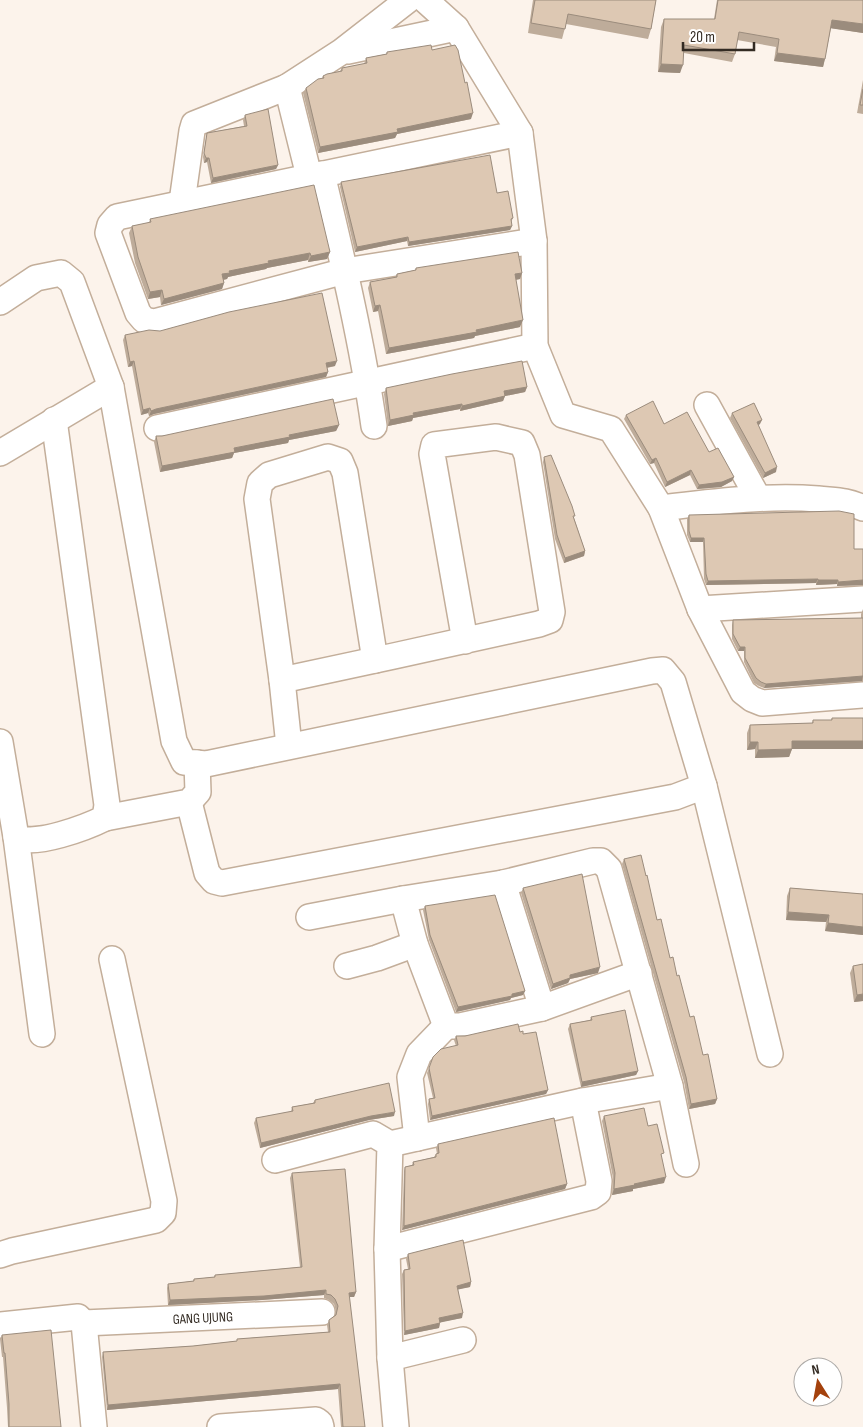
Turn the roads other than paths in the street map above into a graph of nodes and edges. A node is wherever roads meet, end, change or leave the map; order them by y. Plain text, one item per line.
1 (408, 0) edge
2 (425, 0) edge
3 (456, 28) junction
4 (341, 52) junction
5 (287, 87) junction
6 (520, 133) junction
7 (315, 175) junction
8 (182, 202) junction
9 (534, 240) junction
10 (345, 271) junction
11 (0, 302) edge
12 (535, 346) junction
13 (368, 382) junction
14 (111, 387) junction
15 (707, 405) dead end
16 (54, 420) junction
17 (374, 426) dead end
18 (157, 428) dead end
19 (0, 452) edge
20 (758, 498) junction
21 (661, 508) junction
22 (863, 508) edge
23 (863, 599) edge
24 (700, 609) junction
25 (465, 641) junction
26 (375, 660) junction
27 (282, 680) junction
28 (863, 695) edge
29 (0, 742) edge
30 (289, 746) junction
31 (198, 763) junction
32 (704, 786) junction
33 (189, 802) junction
34 (105, 818) junction
35 (16, 837) junction
36 (503, 883) junction
37 (403, 899) junction
38 (309, 917) dead end
39 (415, 944) junction
40 (112, 959) dead end
41 (347, 966) dead end
42 (639, 973) junction
43 (542, 1008) junction
44 (446, 1026) junction
45 (42, 1034) dead end
46 (770, 1054) dead end
47 (670, 1086) junction
48 (584, 1101) junction
49 (418, 1138) junction
50 (390, 1144) junction
51 (275, 1160) dead end
52 (686, 1164) dead end
53 (387, 1248) junction
54 (0, 1255) edge
55 (322, 1312) dead end
56 (84, 1323) junction
57 (0, 1325) edge
58 (463, 1340) dead end
59 (390, 1358) junction
60 (94, 1427) edge
61 (220, 1427) edge
62 (320, 1427) edge
63 (396, 1427) edge

1 - 4 street
2 - 3 street
3 - 4 street
3 - 6 street
4 - 5 street
5 - 7 street
5 - 8 street
6 - 7 street
6 - 9 street
7 - 8 street
7 - 10 street
8 - 10 street
9 - 10 street
9 - 12 street
10 - 13 street
11 - 14 street
12 - 13 street
12 - 21 street
13 - 17 street
13 - 18 street
14 - 16 street
14 - 31 street
15 - 20 street
16 - 19 street
16 - 34 street
20 - 21 street
20 - 22 street
21 - 24 street
23 - 24 street
24 - 28 street
25 - 25 street
25 - 26 street
26 - 27 street
26 - 27 street
27 - 30 street
29 - 35 street
30 - 31 street
30 - 32 street
31 - 33 street
32 - 33 street
32 - 46 street
33 - 34 street
34 - 35 street
35 - 45 street
36 - 37 street
36 - 42 street
36 - 43 street
37 - 38 street
37 - 39 street
39 - 41 street
39 - 44 street
40 - 54 street
42 - 43 street
42 - 47 street
43 - 44 street
44 - 49 street
47 - 48 street
47 - 52 street
48 - 49 street
48 - 53 street
49 - 50 street
50 - 51 street
50 - 53 street
53 - 59 street
55 - 56 street, GANG UJUNG
56 - 57 street, GANG UJUNG
56 - 60 street
58 - 59 street
59 - 63 street
61 - 62 street

